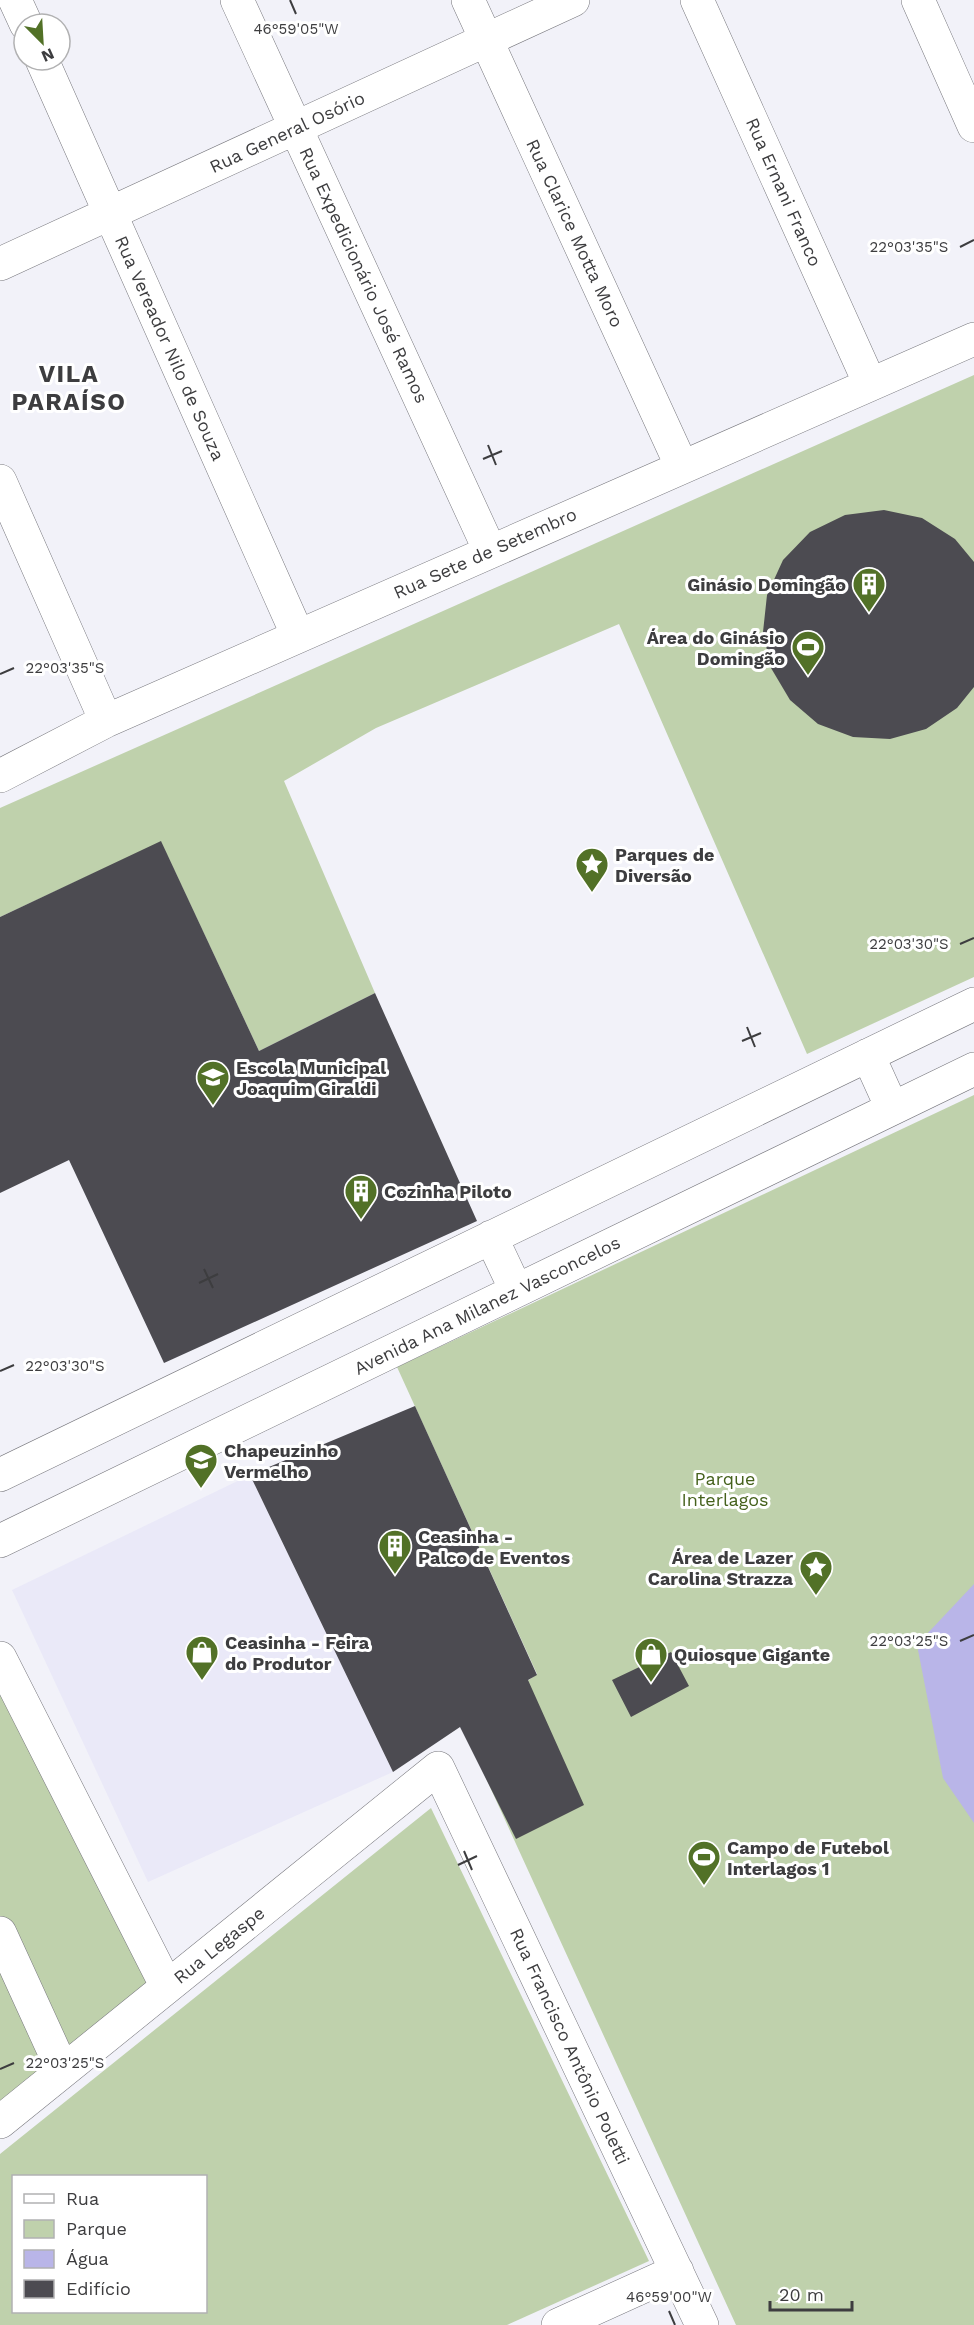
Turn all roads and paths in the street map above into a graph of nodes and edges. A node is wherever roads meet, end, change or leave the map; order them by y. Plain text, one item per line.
1 (237, 0) edge
2 (468, 0) edge
3 (573, 0) edge
4 (697, 0) edge
5 (918, 0) edge
6 (486, 40) junction
7 (47, 72) edge
8 (974, 126) edge
9 (296, 128) junction
10 (110, 213) junction
11 (0, 264) edge
12 (974, 339) edge
13 (870, 384) junction
14 (682, 467) junction
15 (0, 481) edge
16 (490, 551) junction
17 (298, 636) junction
18 (106, 721) junction
19 (0, 776) edge
20 (974, 1004) edge
21 (867, 1055) junction
22 (974, 1069) edge
23 (892, 1108) junction
24 (491, 1237) junction
25 (516, 1290) junction
26 (0, 1475) edge
27 (0, 1541) edge
28 (0, 1658) edge
29 (438, 1768) joint
30 (0, 1933) edge
31 (167, 1987) junction
32 (63, 2071) junction
33 (0, 2122) edge
34 (677, 2271) junction
35 (558, 2325) edge
36 (702, 2325) edge

1 - 9 street, Rua Expedicionário José Ramos
2 - 6 street, Rua Clarice Motta Moro
3 - 6 street, Rua General Osório
4 - 13 street, Rua Ernani Franco
5 - 8 street
6 - 9 street, Rua General Osório
6 - 14 street, Rua Clarice Motta Moro
7 - 10 street, Rua Vereador Nilo de Souza
9 - 10 street, Rua General Osório
9 - 16 street, Rua Expedicionário José Ramos
10 - 11 street, Rua General Osório
10 - 17 street, Rua Vereador Nilo de Souza
12 - 13 street, Rua Sete de Setembro
13 - 14 street, Rua Sete de Setembro
14 - 16 street, Rua Sete de Setembro
15 - 18 street
16 - 17 street, Rua Sete de Setembro
17 - 18 street, Rua Sete de Setembro
18 - 19 street, Rua Sete de Setembro
20 - 21 street
21 - 23 street
21 - 24 street
22 - 23 street, Avenida Ana Milanez Vasconcelos
23 - 25 street, Avenida Ana Milanez Vasconcelos
24 - 25 street
24 - 26 street
25 - 27 street, Avenida Ana Milanez Vasconcelos
28 - 31 street
29 - 31 street, Rua Legaspe
29 - 34 street, Rua Francisco Antônio Poletti
30 - 32 street
31 - 32 street, Rua Legaspe
32 - 33 street, Rua Legaspe
34 - 35 street
34 - 36 street, Rua Francisco Antônio Poletti

